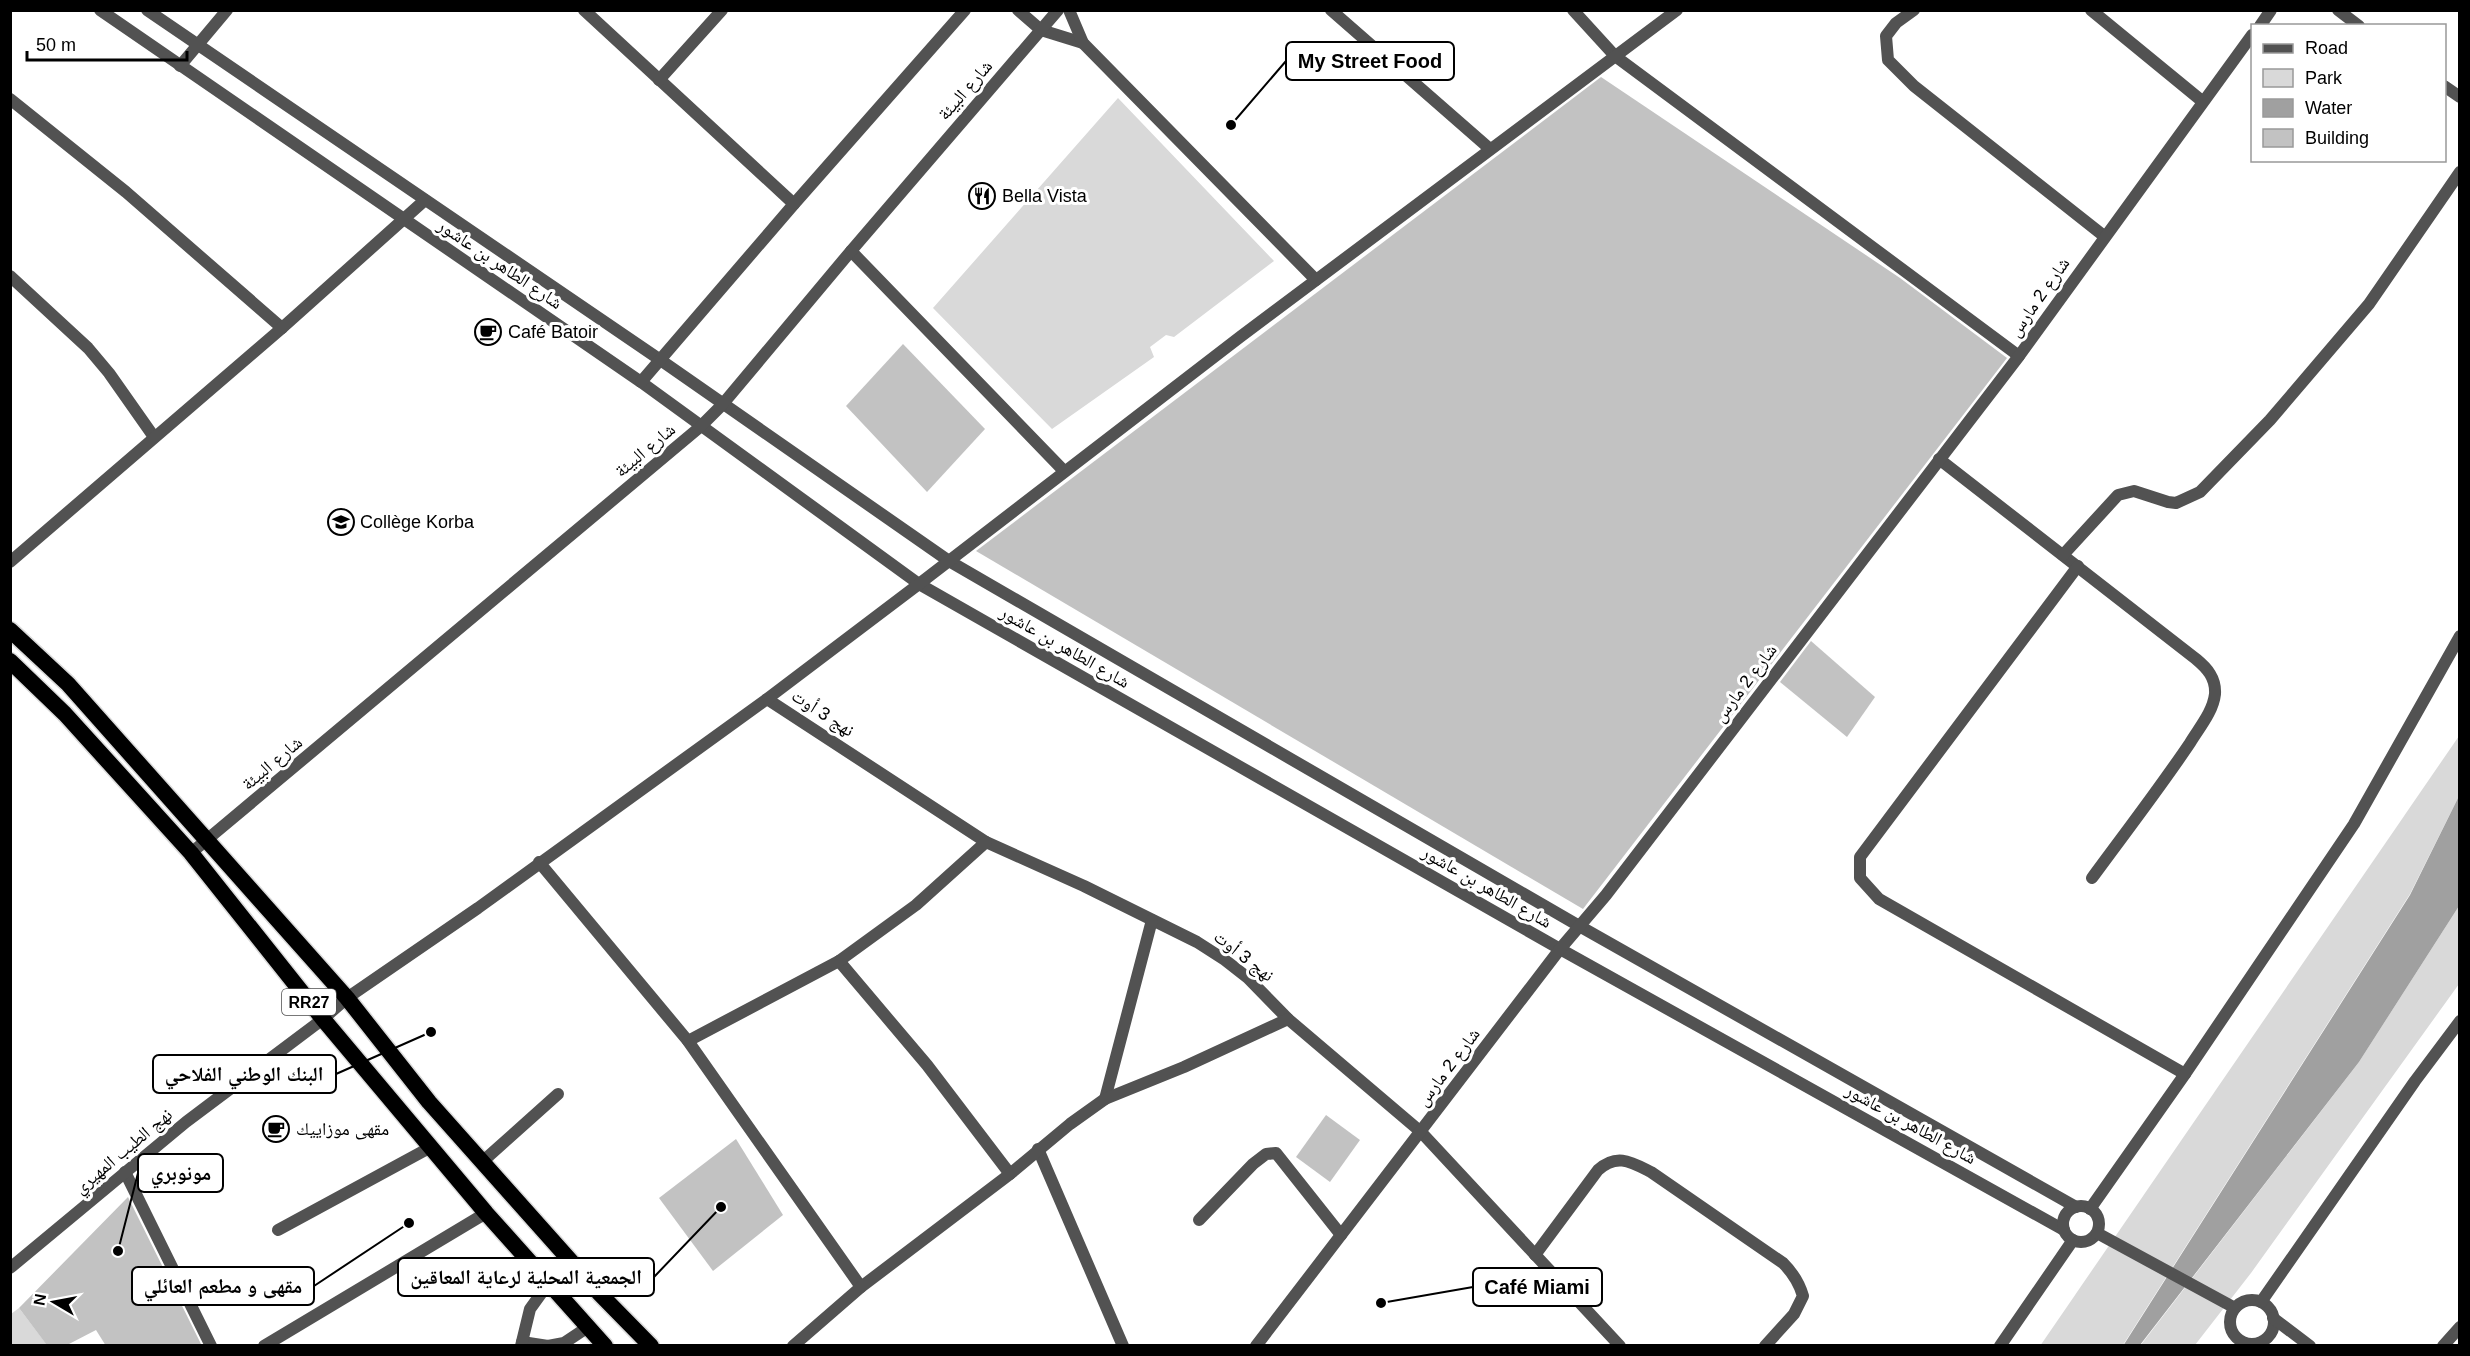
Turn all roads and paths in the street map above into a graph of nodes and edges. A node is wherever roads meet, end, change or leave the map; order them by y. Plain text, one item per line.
1 (100, 10) edge
2 (147, 10) edge
3 (227, 10) edge
4 (584, 10) edge
5 (722, 10) edge
6 (965, 10) edge
7 (1018, 10) edge
8 (1058, 10) edge
9 (1069, 10) edge
10 (1331, 10) edge
11 (1573, 10) edge
12 (1677, 10) edge
13 (1914, 10) edge
14 (2091, 10) edge
15 (2271, 10) edge
16 (2338, 10) edge
17 (2260, 24) edge
18 (2356, 24) edge
19 (1041, 30) junction
20 (2251, 38) edge
21 (1083, 43) junction
22 (198, 44) junction
23 (1615, 56) junction
24 (180, 66) junction
25 (659, 80) junction
26 (2446, 87) edge
27 (2460, 97) edge
28 (10, 99) edge
29 (2202, 101) junction
30 (1490, 149) junction
31 (2460, 172) edge
32 (425, 200) junction
33 (794, 204) junction
34 (402, 220) junction
35 (2104, 236) junction
36 (851, 251) junction
37 (10, 276) edge
38 (1316, 280) junction
39 (282, 328) junction
40 (2019, 356) junction
41 (659, 359) junction
42 (641, 382) junction
43 (723, 405) junction
44 (700, 427) junction
45 (154, 437) junction
46 (1939, 459) junction
47 (1064, 471) junction
48 (2063, 555) junction
49 (949, 561) junction
50 (10, 562) edge
51 (2078, 566) junction
52 (919, 584) junction
53 (10, 630) edge
54 (2460, 636) edge
55 (10, 661) edge
56 (767, 699) junction
57 (207, 841) junction
58 (986, 842) junction
59 (190, 853) junction
60 (539, 862) junction
61 (2092, 878) dead end
62 (1152, 920) junction
63 (1581, 927) junction
64 (1560, 949) junction
65 (839, 961) junction
66 (347, 998) junction
67 (323, 1019) junction
68 (1288, 1019) junction
69 (2460, 1021) edge
70 (688, 1041) junction
71 (2185, 1074) junction
72 (558, 1094) dead end
73 (1105, 1099) junction
74 (1421, 1132) junction
75 (431, 1147) junction
76 (1038, 1149) junction
77 (482, 1162) junction
78 (125, 1172) junction
79 (1010, 1174) junction
80 (2076, 1207) junction
81 (2090, 1209) junction
82 (486, 1213) junction
83 (1200, 1220) dead end
84 (278, 1230) dead end
85 (2064, 1230) junction
86 (2097, 1233) junction
87 (1341, 1235) junction
88 (2073, 1240) junction
89 (1534, 1255) junction
90 (10, 1268) edge
91 (548, 1284) junction
92 (861, 1287) junction
93 (2261, 1302) junction
94 (2231, 1305) junction
95 (2273, 1318) junction
96 (588, 1327) junction
97 (2460, 1327) edge
98 (2262, 1341) junction
99 (2233, 1342) edge
100 (521, 1344) edge
101 (1261, 1344) edge
102 (211, 1346) edge
103 (264, 1346) edge
104 (548, 1346) edge
105 (605, 1346) edge
106 (651, 1346) edge
107 (793, 1346) edge
108 (1123, 1346) edge
109 (1620, 1346) edge
110 (1766, 1346) edge
111 (2000, 1346) edge
112 (2275, 1346) edge
113 (2310, 1346) edge
114 (2443, 1346) edge

1 - 24 street, شارع الطاهر بن عاشور
2 - 22 street, شارع الطاهر بن عاشور
3 - 22 street
4 - 25 street
5 - 25 street
6 - 33 street
7 - 19 street
8 - 19 street, شارع البيئة
9 - 21 street
10 - 30 street
11 - 23 street
12 - 23 street, نهج الطيب المهيري
13 - 35 street
14 - 29 street
15 - 17 street
16 - 18 street
19 - 21 street
19 - 36 street, شارع البيئة
20 - 29 street, شارع 2 مارس
21 - 38 street
22 - 24 street
22 - 32 street, شارع الطاهر بن عاشور
23 - 30 street, نهج الطيب المهيري
23 - 40 street
24 - 34 street, شارع الطاهر بن عاشور
25 - 33 street
26 - 27 street
28 - 39 street
29 - 35 street, شارع 2 مارس
30 - 38 street, نهج الطيب المهيري
31 - 48 street
32 - 34 street
32 - 41 street, شارع الطاهر بن عاشور
33 - 41 street
34 - 39 street
34 - 42 street, شارع الطاهر بن عاشور
35 - 40 street, شارع 2 مارس
36 - 43 street, شارع البيئة
36 - 47 street
37 - 45 street
38 - 47 street, نهج الطيب المهيري
39 - 45 street
40 - 46 street, شارع 2 مارس
41 - 42 street
41 - 43 street, شارع الطاهر بن عاشور
42 - 44 street, شارع الطاهر بن عاشور
43 - 44 street, شارع البيئة
43 - 49 street, شارع الطاهر بن عاشور
44 - 52 street, شارع الطاهر بن عاشور
44 - 57 street, شارع البيئة
45 - 50 street
46 - 48 street
46 - 63 street, شارع 2 مارس
47 - 49 street, نهج الطيب المهيري
48 - 51 street
49 - 52 street, نهج الطيب المهيري
49 - 63 street, شارع الطاهر بن عاشور
51 - 61 street
51 - 71 street
52 - 56 street, نهج الطيب المهيري
52 - 64 street, شارع الطاهر بن عاشور
53 - 57 highway, RR27
54 - 71 street
55 - 59 highway, RR27
56 - 58 street, نهج 3 أوت
56 - 60 street, نهج الطيب المهيري
57 - 59 street, شارع البيئة
57 - 66 highway, RR27
58 - 62 street, نهج 3 أوت
58 - 65 street
59 - 67 highway, RR27
60 - 66 street, نهج الطيب المهيري
60 - 70 street
62 - 68 street, نهج 3 أوت
62 - 73 street
63 - 64 street, شارع 2 مارس
63 - 80 street, شارع الطاهر بن عاشور
64 - 74 street, شارع 2 مارس
64 - 85 street, شارع الطاهر بن عاشور
65 - 70 street
65 - 79 street
66 - 67 street, نهج الطيب المهيري
66 - 77 highway, RR27
67 - 75 highway, RR27
67 - 78 street, نهج الطيب المهيري
68 - 73 street
68 - 74 street, نهج 3 أوت
69 - 93 street
70 - 92 street
71 - 81 street
72 - 77 street
73 - 76 street
74 - 87 street, شارع 2 مارس
74 - 89 street, نهج 3 أوت
75 - 82 highway, RR27
75 - 84 street
76 - 79 street
76 - 108 street
77 - 106 highway, RR27
78 - 90 street, نهج الطيب المهيري
78 - 102 street
79 - 92 street
80 - 81 street
80 - 85 street
81 - 86 street
82 - 91 highway, RR27
82 - 103 street
83 - 87 street
85 - 88 street
86 - 88 street
86 - 94 street
87 - 101 street, شارع 2 مارس
88 - 111 street
89 - 109 street, نهج 3 أوت
89 - 110 street
91 - 96 highway, RR27
91 - 100 street
92 - 107 street
93 - 94 street
93 - 95 street
94 - 99 street
95 - 98 street
95 - 113 street
96 - 104 street
96 - 105 highway, RR27
97 - 114 street
98 - 99 street
98 - 112 street
100 - 104 street

